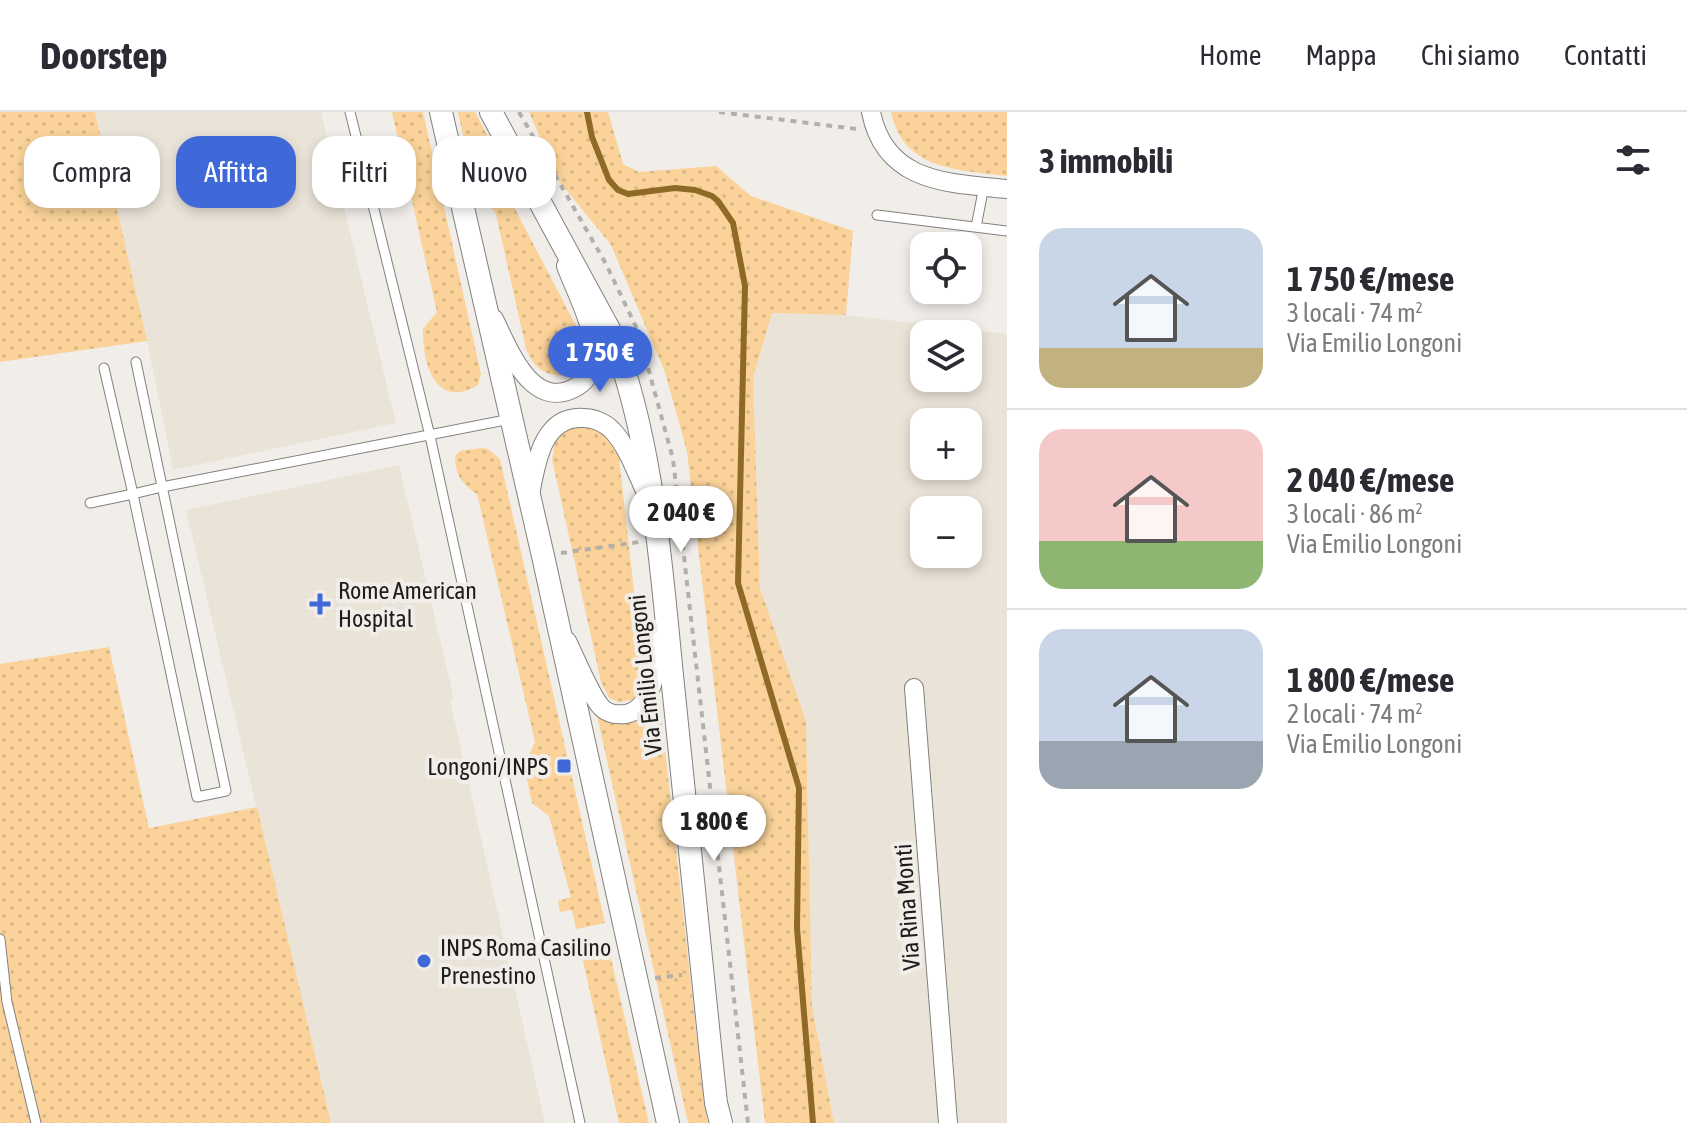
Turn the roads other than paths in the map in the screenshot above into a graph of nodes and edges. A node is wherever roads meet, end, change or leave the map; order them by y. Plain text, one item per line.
1 (350, 112) edge
2 (441, 112) edge
3 (491, 112) edge
4 (871, 112) edge
5 (984, 186) junction
6 (1007, 189) edge
7 (545, 211) junction
8 (877, 215) dead end
9 (976, 227) junction
10 (1007, 231) edge
11 (481, 291) junction
12 (136, 362) dead end
13 (104, 368) dead end
14 (511, 419) junction
15 (430, 436) junction
16 (162, 487) junction
17 (133, 494) junction
18 (529, 498) junction
19 (90, 503) dead end
20 (651, 505) junction
21 (665, 610) junction
22 (557, 620) junction
23 (914, 688) dead end
24 (0, 939) edge
25 (36, 1123) edge
26 (580, 1123) edge
27 (668, 1123) edge
28 (721, 1123) edge
29 (948, 1123) edge

1 - 15 lane
2 - 11 street
3 - 7 street, Via Emilio Longoni
4 - 5 street
5 - 6 street
5 - 9 lane
7 - 11 street
7 - 20 street, Via Emilio Longoni
8 - 9 lane
9 - 10 lane
11 - 14 street
12 - 16 lane
13 - 17 lane
14 - 15 lane
14 - 18 street
15 - 16 lane
15 - 26 lane
16 - 17 lane
16 - 17 lane
17 - 19 lane
18 - 20 street
18 - 22 street
20 - 21 street, Via Emilio Longoni
21 - 22 street
21 - 28 street, Via Emilio Longoni
22 - 27 street
23 - 29 street, Via Rina Monti
24 - 25 lane

